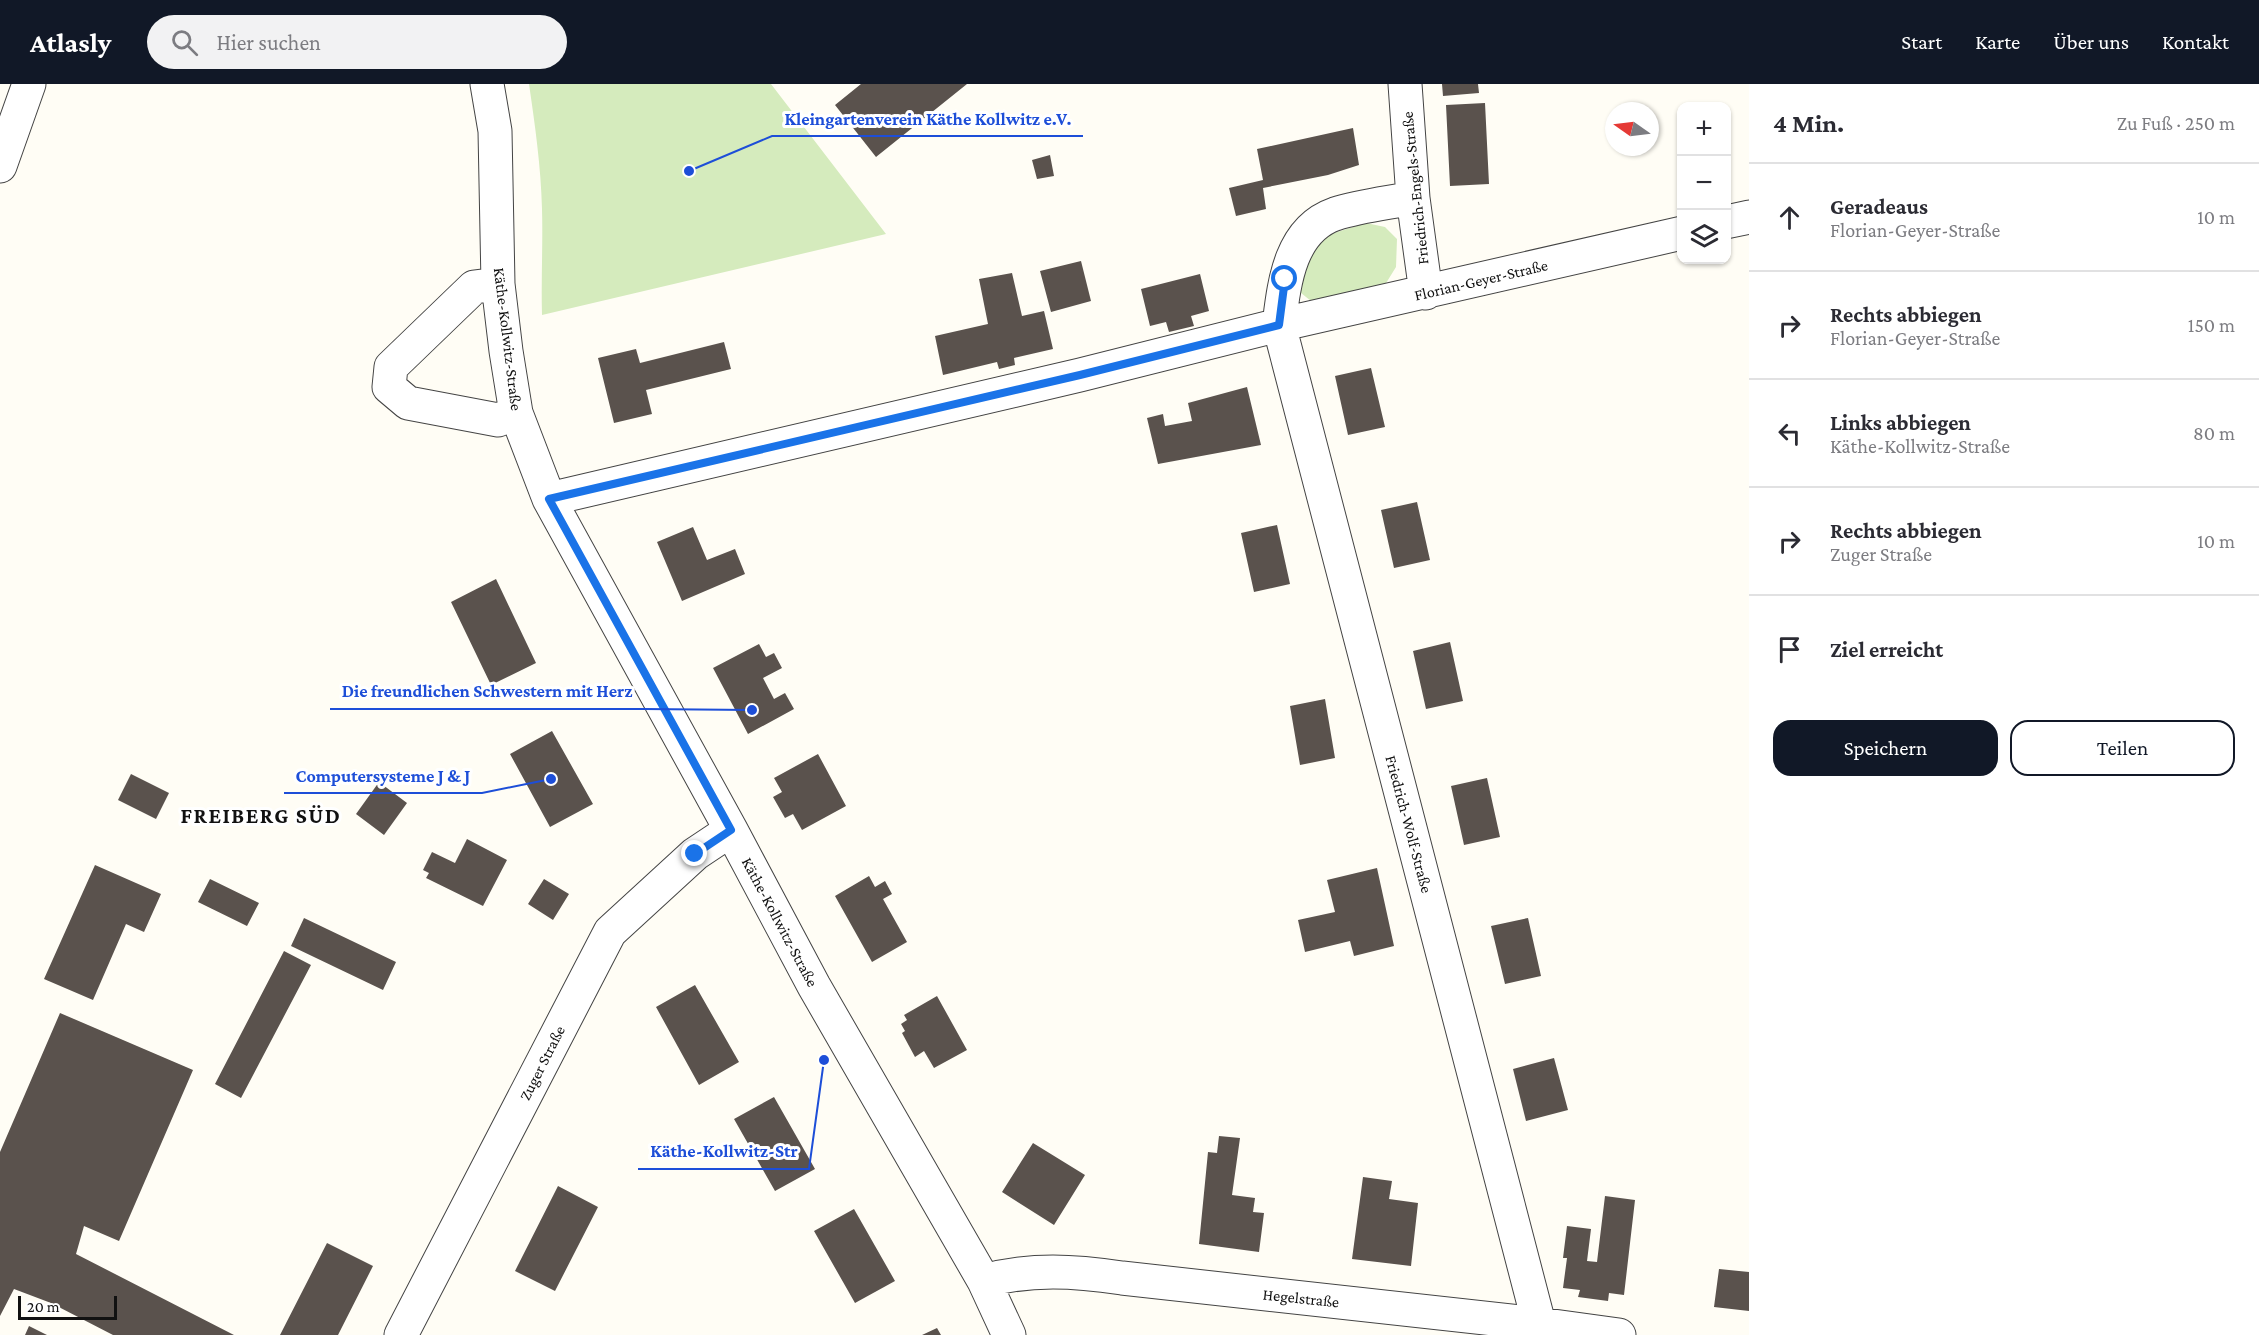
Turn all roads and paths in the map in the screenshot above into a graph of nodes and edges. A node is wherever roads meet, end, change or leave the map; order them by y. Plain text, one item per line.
1 (29, 84) edge
2 (487, 84) edge
3 (1405, 84) edge
4 (0, 166) edge
5 (1413, 198) junction
6 (1749, 217) edge
7 (1731, 221) edge
8 (1677, 234) edge
9 (498, 284) junction
10 (1426, 292) junction
11 (1279, 325) junction
12 (516, 413) junction
13 (549, 499) junction
14 (731, 830) junction
15 (984, 1281) junction
16 (1540, 1329) edge
17 (401, 1335) edge
18 (1009, 1335) edge
19 (1619, 1335) edge

1 - 4 street
2 - 9 street, Käthe-Kollwitz-Straße
3 - 5 street, Friedrich-Engels-Straße
5 - 10 street, Friedrich-Engels-Straße
5 - 11 street
6 - 7 street
8 - 10 street, Florian-Geyer-Straße
9 - 12 street, Käthe-Kollwitz-Straße
9 - 12 street
10 - 11 street, Florian-Geyer-Straße
11 - 13 street, Florian-Geyer-Straße
11 - 16 street, Friedrich-Wolf-Straße
12 - 13 street, Käthe-Kollwitz-Straße
13 - 14 street, Käthe-Kollwitz-Straße
14 - 15 street, Käthe-Kollwitz-Straße
14 - 17 street, Zuger Straße
15 - 16 street, Hegelstraße
15 - 18 street, Käthe-Kollwitz-Straße
16 - 19 street, Hegelstraße

